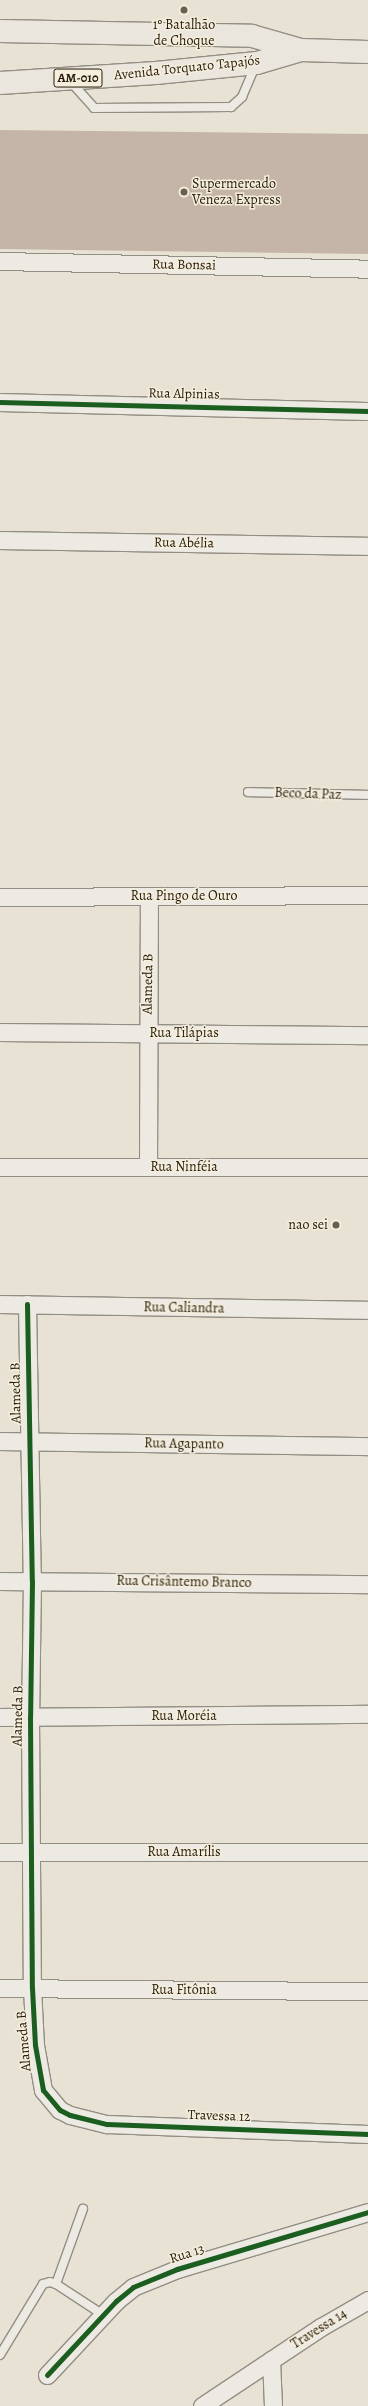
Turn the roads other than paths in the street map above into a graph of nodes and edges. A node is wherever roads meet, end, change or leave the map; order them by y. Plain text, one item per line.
1 (0, 31) edge
2 (301, 50) junction
3 (368, 52) edge
4 (257, 62) junction
5 (68, 79) junction
6 (0, 83) edge
7 (0, 260) edge
8 (368, 269) edge
9 (0, 402) edge
10 (368, 411) edge
11 (0, 540) edge
12 (368, 546) edge
13 (248, 792) dead end
14 (368, 795) edge
15 (368, 895) edge
16 (0, 897) edge
17 (149, 897) junction
18 (0, 1032) edge
19 (148, 1033) junction
20 (368, 1035) edge
21 (0, 1167) edge
22 (148, 1167) junction
23 (368, 1167) edge
24 (0, 1304) edge
25 (28, 1304) junction
26 (368, 1310) edge
27 (0, 1441) edge
28 (29, 1442) junction
29 (368, 1446) edge
30 (0, 1581) edge
31 (32, 1581) junction
32 (368, 1584) edge
33 (368, 1714) edge
34 (0, 1716) edge
35 (30, 1717) junction
36 (30, 1851) junction
37 (0, 1852) edge
38 (368, 1852) edge
39 (0, 1988) edge
40 (32, 1988) junction
41 (368, 1991) edge
42 (70, 2115) joint
43 (368, 2134) edge
44 (83, 2209) dead end
45 (368, 2212) edge
46 (53, 2283) junction
47 (368, 2300) edge
48 (102, 2314) junction
49 (0, 2356) edge
50 (271, 2360) junction
51 (47, 2375) dead end
52 (202, 2406) edge
53 (273, 2406) edge

1 - 2 main road, Avenida Torquato Tapajós / AM-010
2 - 3 main road, Avenida Torquato Tapajós / AM-010
2 - 4 main road, Avenida Torquato Tapajós / AM-010
4 - 5 main road, Avenida Torquato Tapajós / AM-010
4 - 5 lane
5 - 6 main road, Avenida Torquato Tapajós / AM-010
7 - 8 street, Rua Bonsai
9 - 10 street, Rua Alpinias
11 - 12 street, Rua Abélia
13 - 14 lane, Beco da Paz
15 - 17 street, Rua Pingo de Ouro
16 - 17 street, Rua Pingo de Ouro
17 - 19 street, Alameda B
18 - 19 street, Rua Tilápias
19 - 20 street, Rua Tilápias
19 - 22 street, Alameda B
21 - 22 street, Rua Ninféia
22 - 23 street, Rua Ninféia
24 - 25 street, Rua Caliandra
25 - 26 street, Rua Caliandra
25 - 28 street, Alameda B
27 - 28 street, Rua Agapanto
28 - 29 street, Rua Agapanto
28 - 31 street, Alameda B
30 - 31 street, Rua Crisântemo Branco
31 - 32 street, Rua Crisântemo Branco
31 - 35 street, Alameda B
33 - 35 street, Rua Moréia
34 - 35 street, Rua Moréia
35 - 36 street, Alameda B
36 - 37 street, Rua Amarílis
36 - 38 street, Rua Amarílis
36 - 40 street, Alameda B
39 - 40 street, Rua Fitônia
40 - 41 street, Rua Fitônia
40 - 42 street, Alameda B
42 - 43 street, Travessa 12
44 - 46 lane
45 - 48 street, Rua 13
46 - 48 lane
46 - 49 lane
47 - 50 street, Travessa 14
48 - 51 street, Rua 13
50 - 52 street, Travessa 14
50 - 53 street

